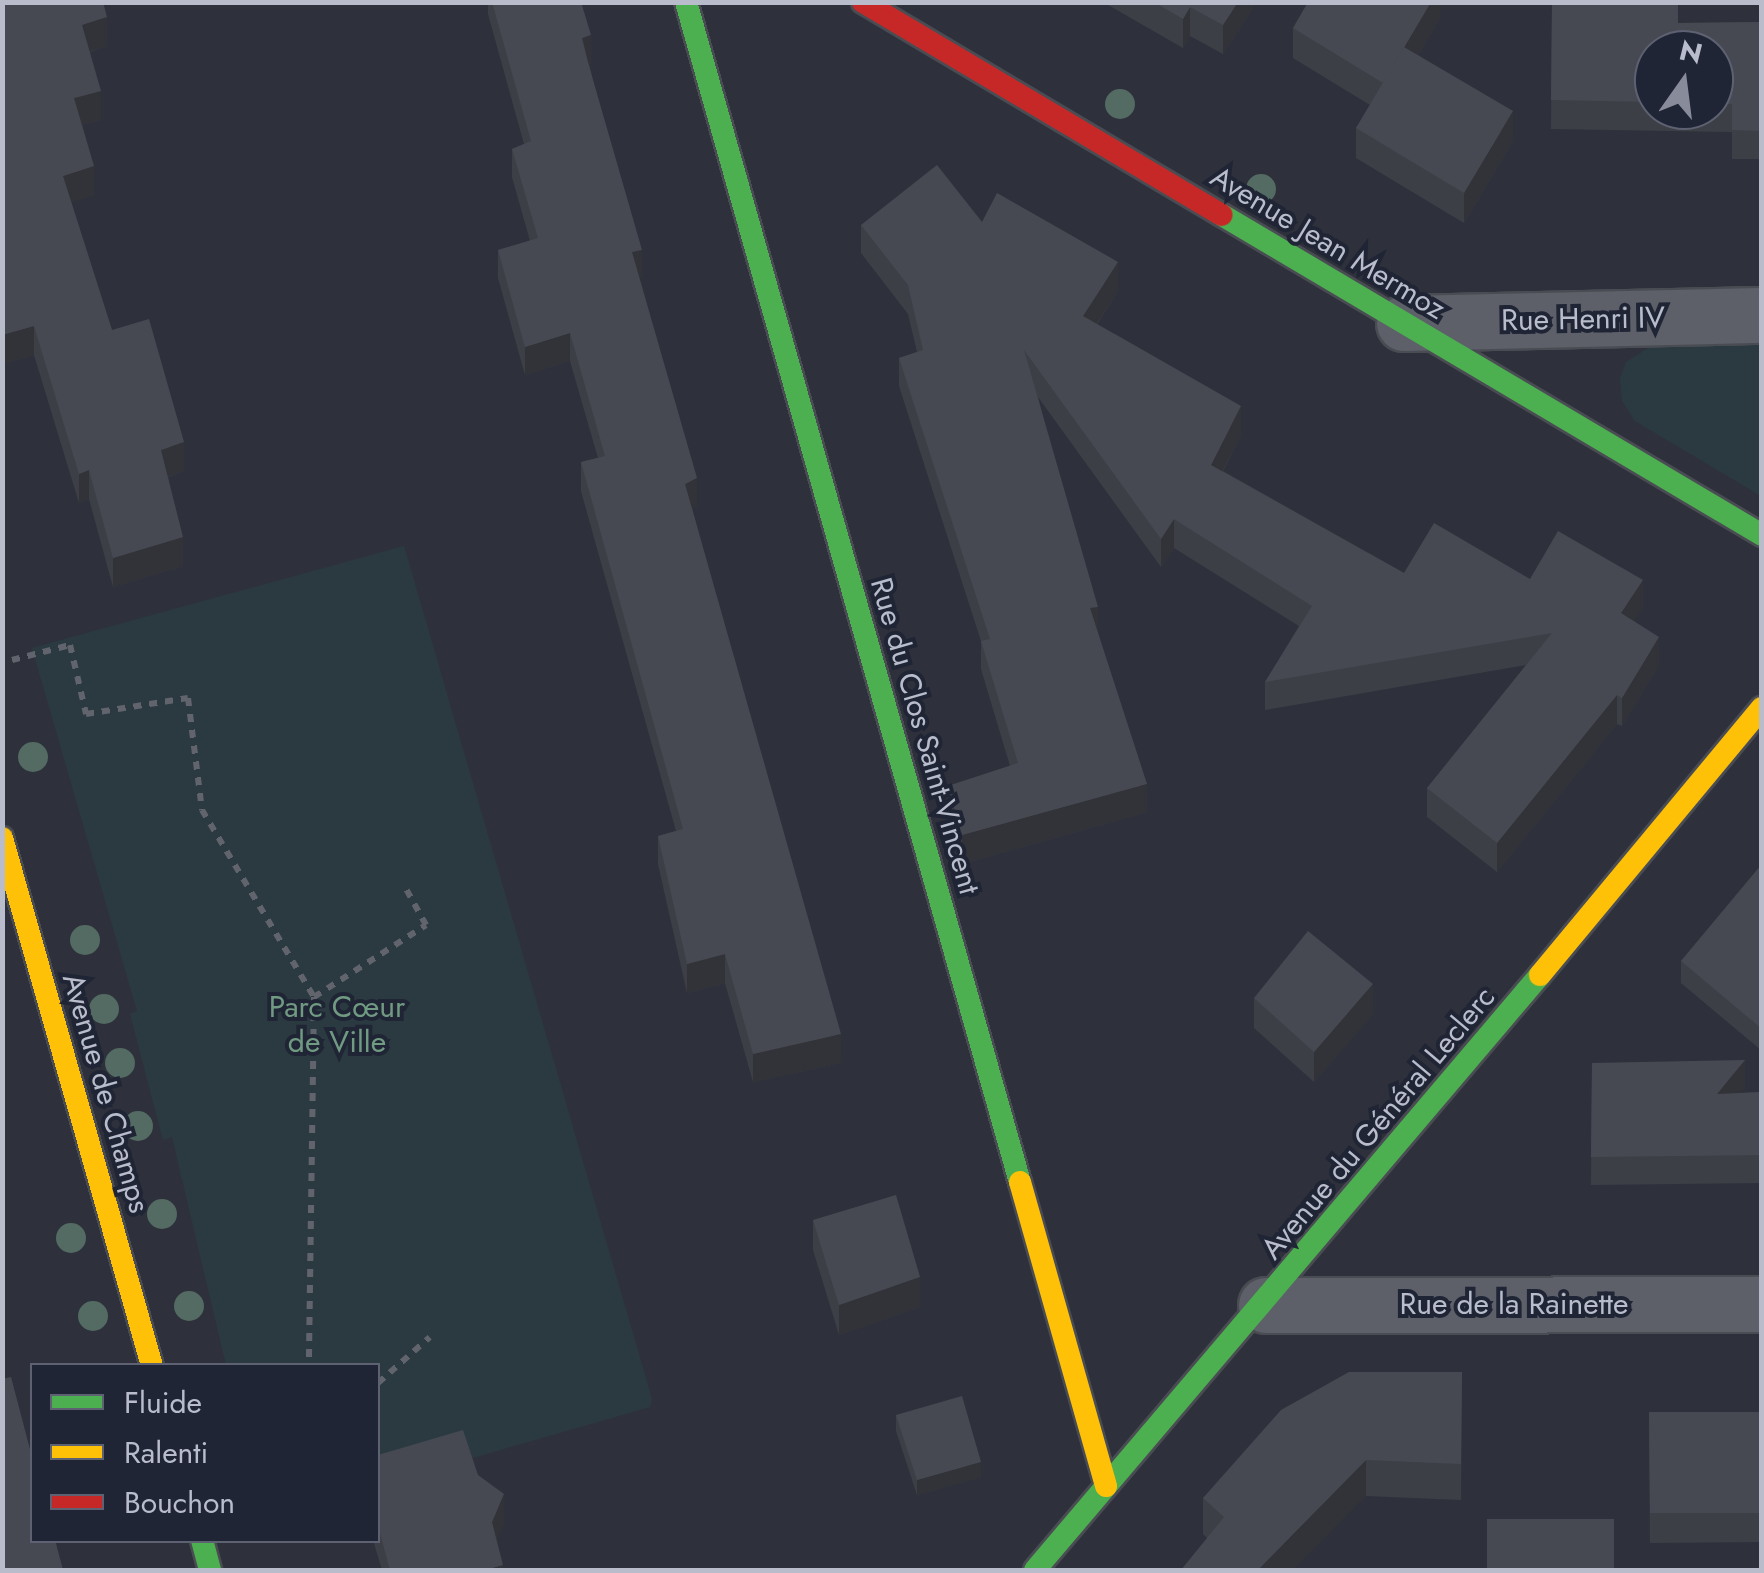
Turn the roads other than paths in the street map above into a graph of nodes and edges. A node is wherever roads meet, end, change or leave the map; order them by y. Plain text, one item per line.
1 (686, 2) edge
2 (863, 2) edge
3 (1762, 315) edge
4 (1404, 323) junction
5 (1762, 536) edge
6 (1762, 708) edge
7 (2, 838) edge
8 (1762, 1304) edge
9 (1266, 1305) junction
10 (151, 1363) edge
11 (1106, 1486) junction
12 (203, 1543) edge
13 (210, 1570) edge
14 (1035, 1570) edge

1 - 11 street, Rue du Clos Saint-Vincent
2 - 4 street, Avenue Jean Mermoz
3 - 4 street, Rue Henri IV
4 - 5 street, Avenue Jean Mermoz
6 - 9 street, Avenue du Général Leclerc
7 - 10 street, Avenue de Champs
8 - 9 street, Rue de la Rainette
9 - 11 street, Avenue du Général Leclerc
11 - 14 street, Avenue du Général Leclerc
12 - 13 street

